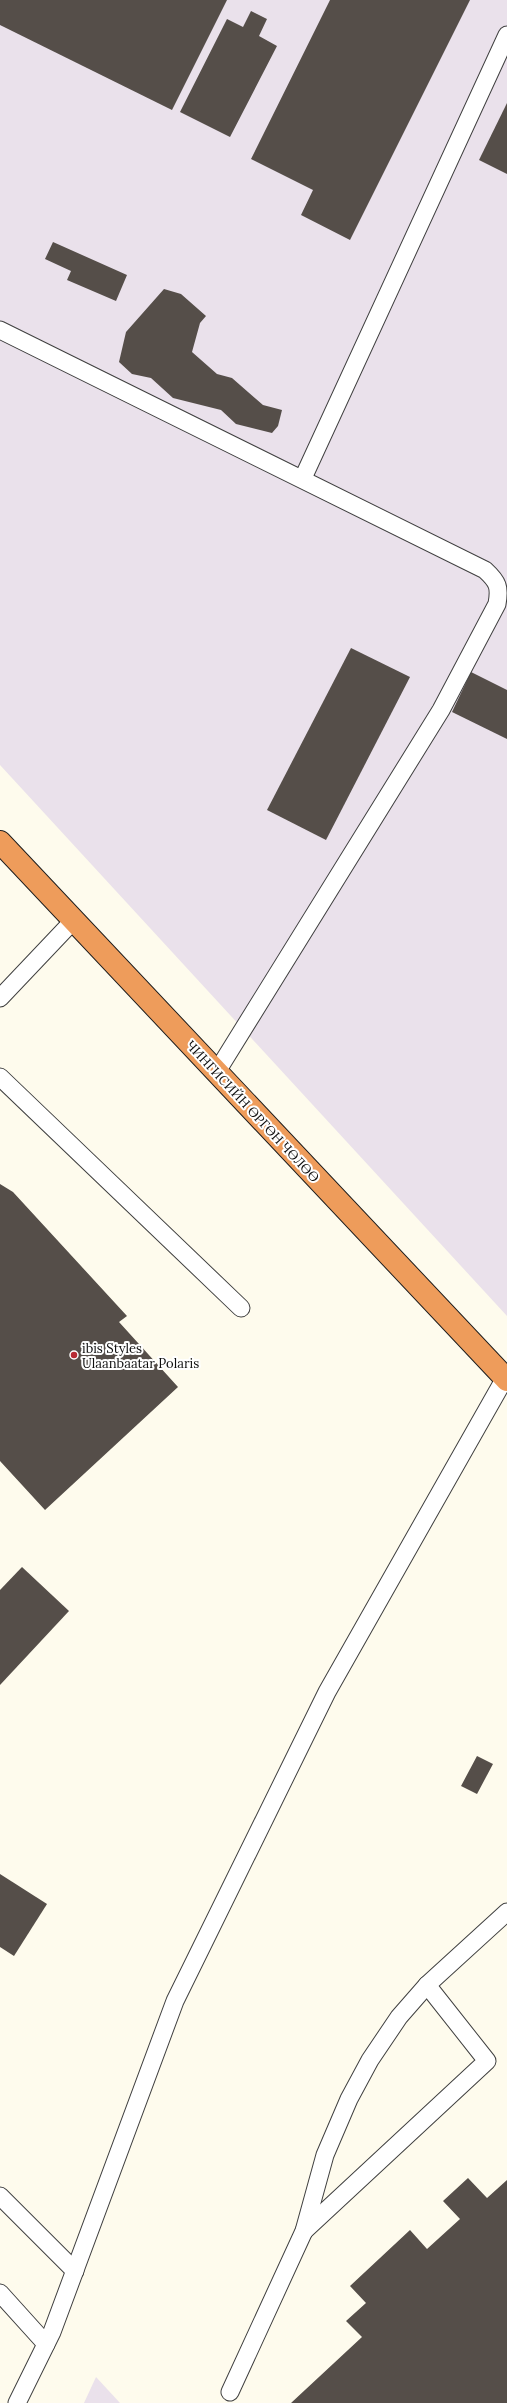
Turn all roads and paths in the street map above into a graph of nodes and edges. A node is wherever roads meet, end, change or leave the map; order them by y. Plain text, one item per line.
1 (507, 35) edge
2 (0, 330) edge
3 (303, 478) junction
4 (0, 842) edge
5 (73, 921) junction
6 (0, 998) edge
7 (216, 1073) junction
8 (0, 1078) edge
9 (241, 1308) dead end
10 (506, 1379) edge
11 (507, 1912) edge
12 (427, 1985) junction
13 (0, 2196) edge
14 (304, 2231) junction
15 (75, 2271) junction
16 (0, 2293) edge
17 (46, 2344) junction
18 (230, 2392) dead end
19 (17, 2403) edge

1 - 3 lane
2 - 3 lane
3 - 7 lane
4 - 5 highway, ЧИНГИСИЙН ӨРГӨН ЧӨЛӨӨ
5 - 6 lane
5 - 7 highway, ЧИНГИСИЙН ӨРГӨН ЧӨЛӨӨ
7 - 10 highway, ЧИНГИСИЙН ӨРГӨН ЧӨЛӨӨ
8 - 9 lane
10 - 15 lane
11 - 12 lane
12 - 14 lane
12 - 14 lane
13 - 15 lane
14 - 18 lane
15 - 17 lane
16 - 17 lane
17 - 19 lane

